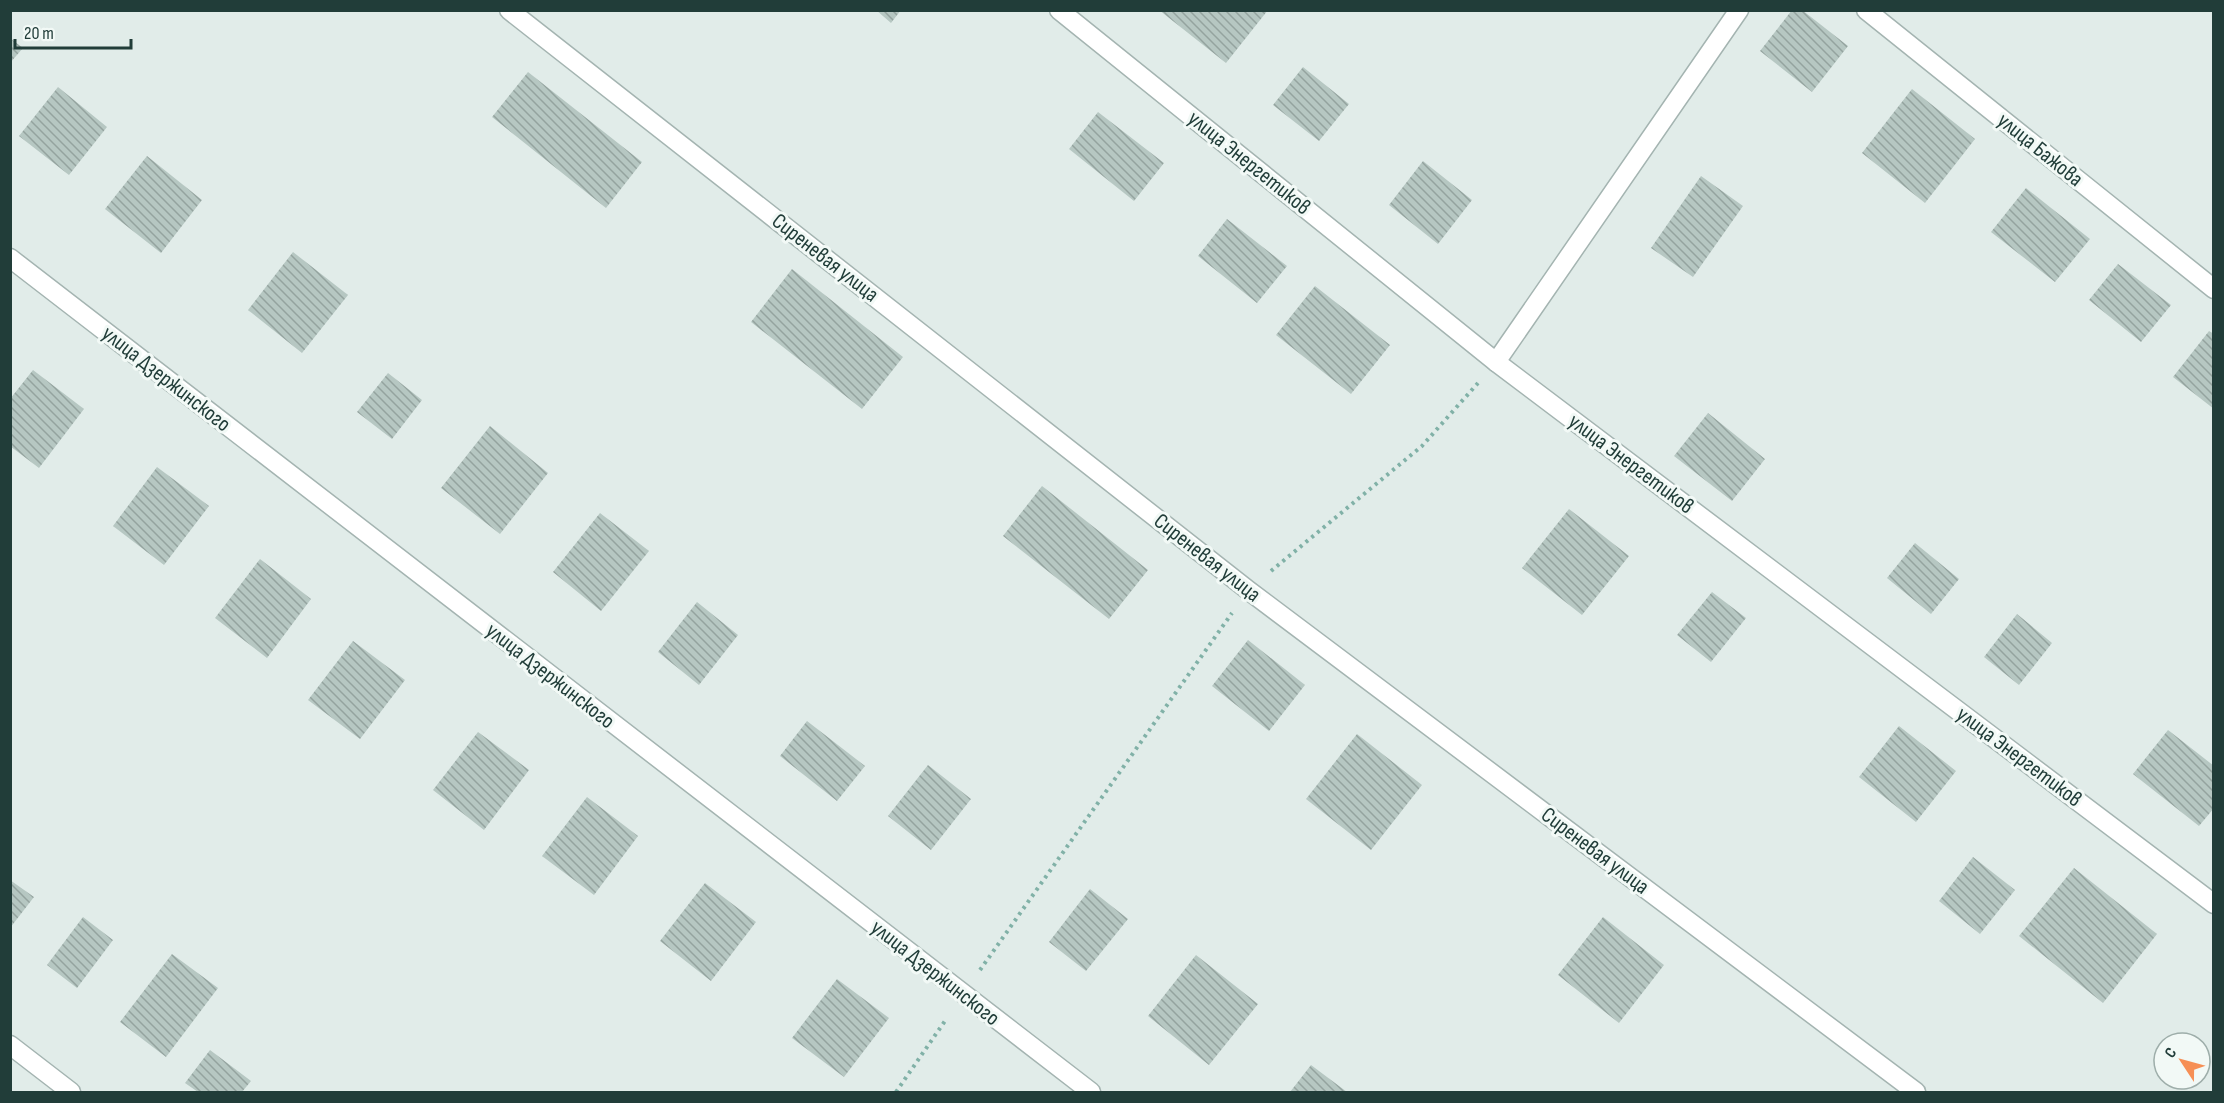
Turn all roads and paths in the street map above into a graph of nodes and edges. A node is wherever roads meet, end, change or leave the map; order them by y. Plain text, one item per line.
1 (509, 10) edge
2 (1059, 10) edge
3 (1740, 10) edge
4 (1866, 10) edge
5 (10, 258) edge
6 (2214, 289) edge
7 (1496, 362) junction
8 (1248, 590) junction
9 (2214, 904) edge
10 (962, 995) junction
11 (10, 1045) edge
12 (71, 1092) edge
13 (896, 1092) edge
14 (1091, 1092) edge
15 (1916, 1092) edge

1 - 8 street, Сиреневая улица
2 - 7 street, улица Энергетиков
3 - 7 street
4 - 6 street, улица Бажова
5 - 10 street, улица Дзержинского
7 - 8 path
7 - 9 street, улица Энергетиков
8 - 10 path
8 - 15 street, Сиреневая улица
10 - 13 path
10 - 14 street, улица Дзержинского
11 - 12 street

